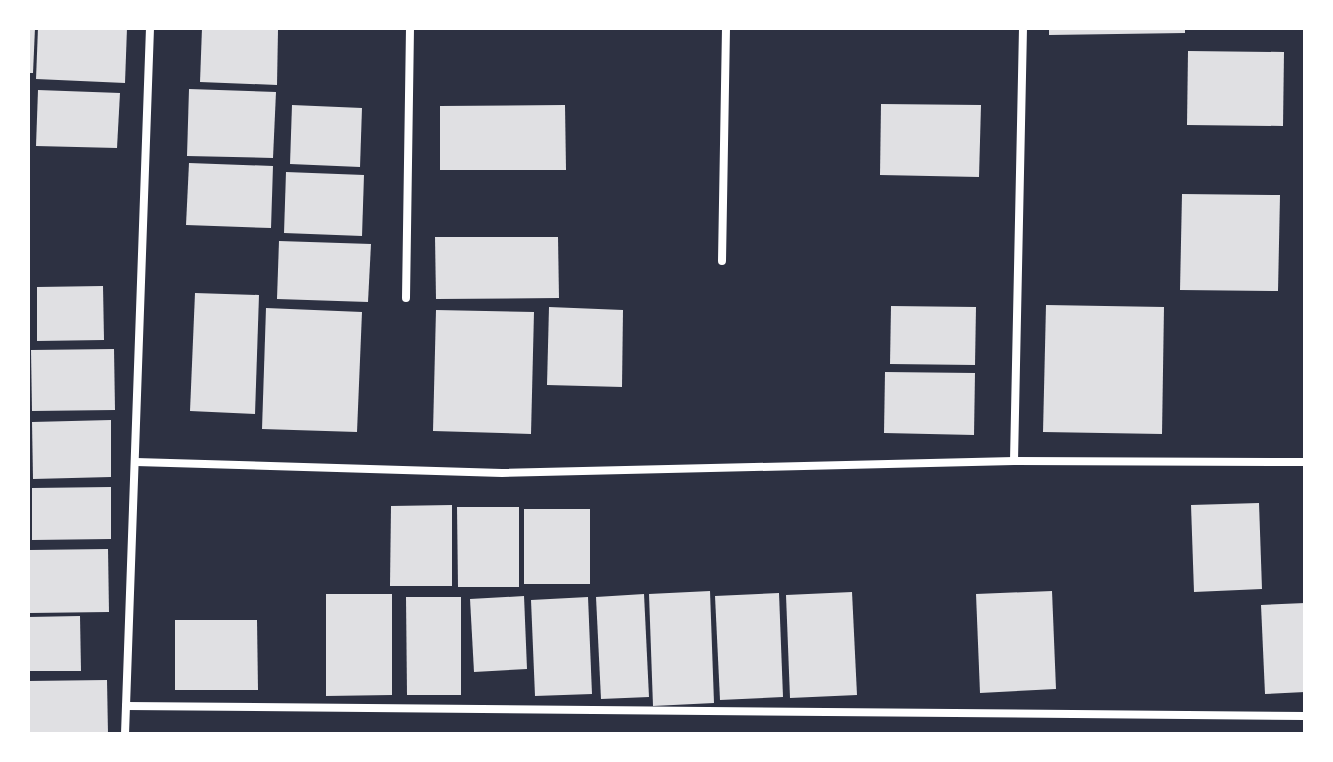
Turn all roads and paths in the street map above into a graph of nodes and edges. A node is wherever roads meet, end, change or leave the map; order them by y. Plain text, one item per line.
1 (150, 28) edge
2 (410, 28) edge
3 (726, 28) edge
4 (1023, 28) edge
5 (722, 261) dead end
6 (406, 298) dead end
7 (1014, 461) junction
8 (136, 462) junction
9 (1305, 462) edge
10 (126, 706) junction
11 (1305, 716) edge
12 (125, 734) edge

1 - 8 street
2 - 6 street
3 - 5 street
4 - 7 street
7 - 8 street
7 - 9 street
8 - 10 street
10 - 11 street
10 - 12 street

